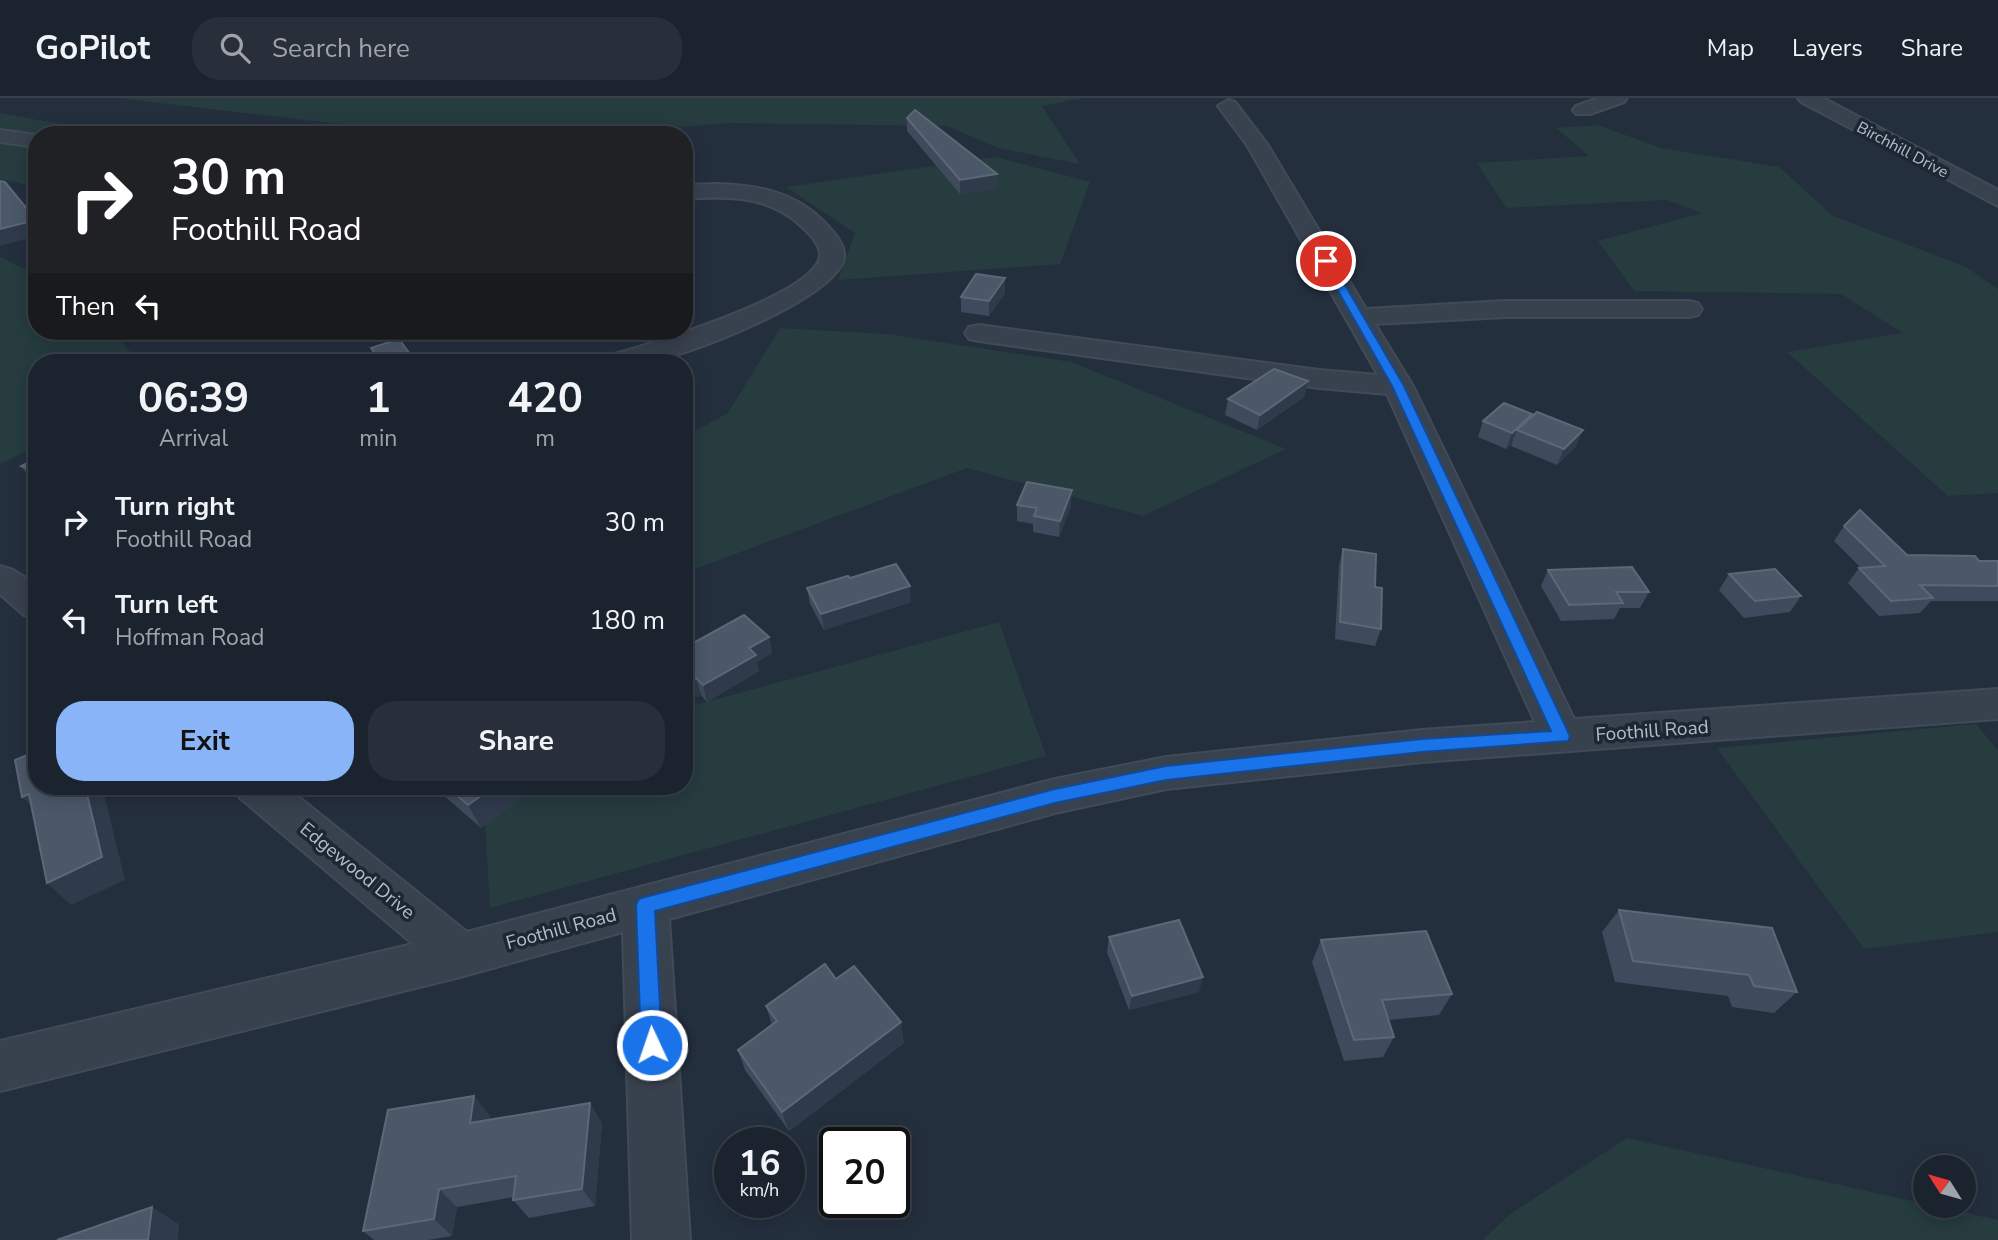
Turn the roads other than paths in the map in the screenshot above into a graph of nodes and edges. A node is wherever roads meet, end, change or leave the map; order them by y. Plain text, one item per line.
1 (1616, 98) edge
2 (1808, 98) edge
3 (1228, 106) dead end
4 (1584, 110) dead end
5 (0, 136) edge
6 (28, 140) edge
7 (693, 192) edge
8 (1998, 199) edge
9 (1689, 309) dead end
10 (1358, 317) junction
11 (979, 333) dead end
12 (693, 336) edge
13 (682, 340) edge
14 (641, 354) edge
15 (1398, 386) junction
16 (0, 578) edge
17 (28, 598) edge
18 (1998, 704) edge
19 (1562, 736) junction
20 (266, 795) edge
21 (645, 905) junction
22 (460, 955) junction
23 (0, 1066) edge
24 (661, 1240) edge

1 - 4 street
2 - 8 street, Birchhill Drive
3 - 10 street
5 - 6 street
7 - 12 street
9 - 10 street
10 - 15 street
11 - 15 street
13 - 14 street
15 - 19 street
16 - 17 street
18 - 19 street, Foothill Road
19 - 21 street, Foothill Road
20 - 22 street, Edgewood Drive
21 - 22 street, Foothill Road
21 - 24 street
22 - 23 street, Foothill Road

